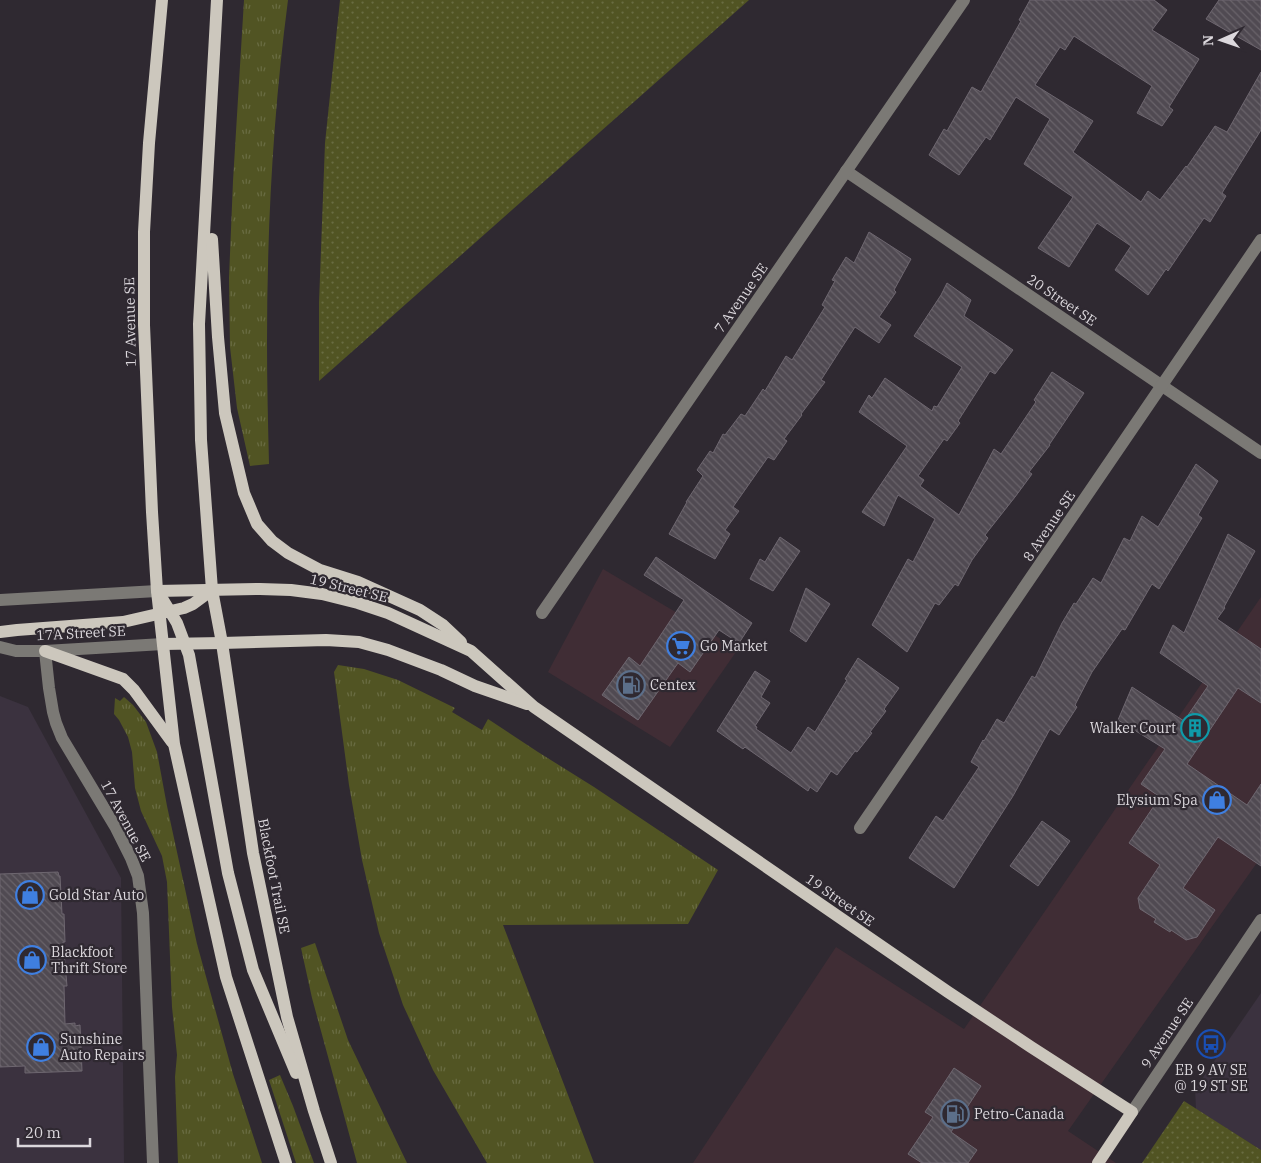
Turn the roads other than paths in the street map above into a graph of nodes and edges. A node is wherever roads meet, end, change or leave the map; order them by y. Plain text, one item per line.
1 (162, 0) edge
2 (217, 0) edge
3 (964, 0) edge
4 (846, 171) junction
5 (208, 179) junction
6 (1261, 240) edge
7 (1162, 386) junction
8 (1261, 454) edge
9 (157, 590) junction
10 (212, 590) junction
11 (0, 600) edge
12 (165, 613) junction
13 (542, 613) dead end
14 (0, 632) edge
15 (222, 643) junction
16 (164, 644) junction
17 (185, 644) junction
18 (0, 647) edge
19 (45, 651) junction
20 (471, 651) junction
21 (534, 707) junction
22 (174, 744) junction
23 (860, 828) dead end
24 (1261, 920) edge
25 (1132, 1112) junction
26 (322, 1136) junction
27 (153, 1163) edge
28 (286, 1163) edge
29 (330, 1163) edge
30 (1098, 1163) edge

1 - 9 main road, 17 Avenue SE
2 - 5 main road
3 - 4 street, 7 Avenue SE
4 - 7 street, 20 Street SE
4 - 13 street, 7 Avenue SE
5 - 10 main road
5 - 20 main road
6 - 7 street, 8 Avenue SE
7 - 8 street, 20 Street SE
7 - 23 street, 8 Avenue SE
9 - 10 main road, 19 Street SE
9 - 11 street
9 - 12 main road, 17 Avenue SE
10 - 12 main road
10 - 15 main road, Blackfoot Trail SE
10 - 20 main road, 19 Street SE
12 - 14 main road
12 - 16 main road, 17 Avenue SE
12 - 17 main road
15 - 17 main road, 19 Street SE
15 - 21 main road, 19 Street SE
15 - 26 main road, Blackfoot Trail SE
16 - 17 main road, 19 Street SE
16 - 19 street, 17A Street SE
16 - 22 main road
17 - 26 main road
18 - 19 street, 17A Street SE
19 - 22 main road
19 - 27 street, 17 Avenue SE
20 - 21 main road, 19 Street SE
21 - 25 main road, 19 Street SE
22 - 28 main road
24 - 25 street, 9 Avenue SE
25 - 30 main road, 9 Avenue SE
26 - 29 main road, Blackfoot Trail SE

